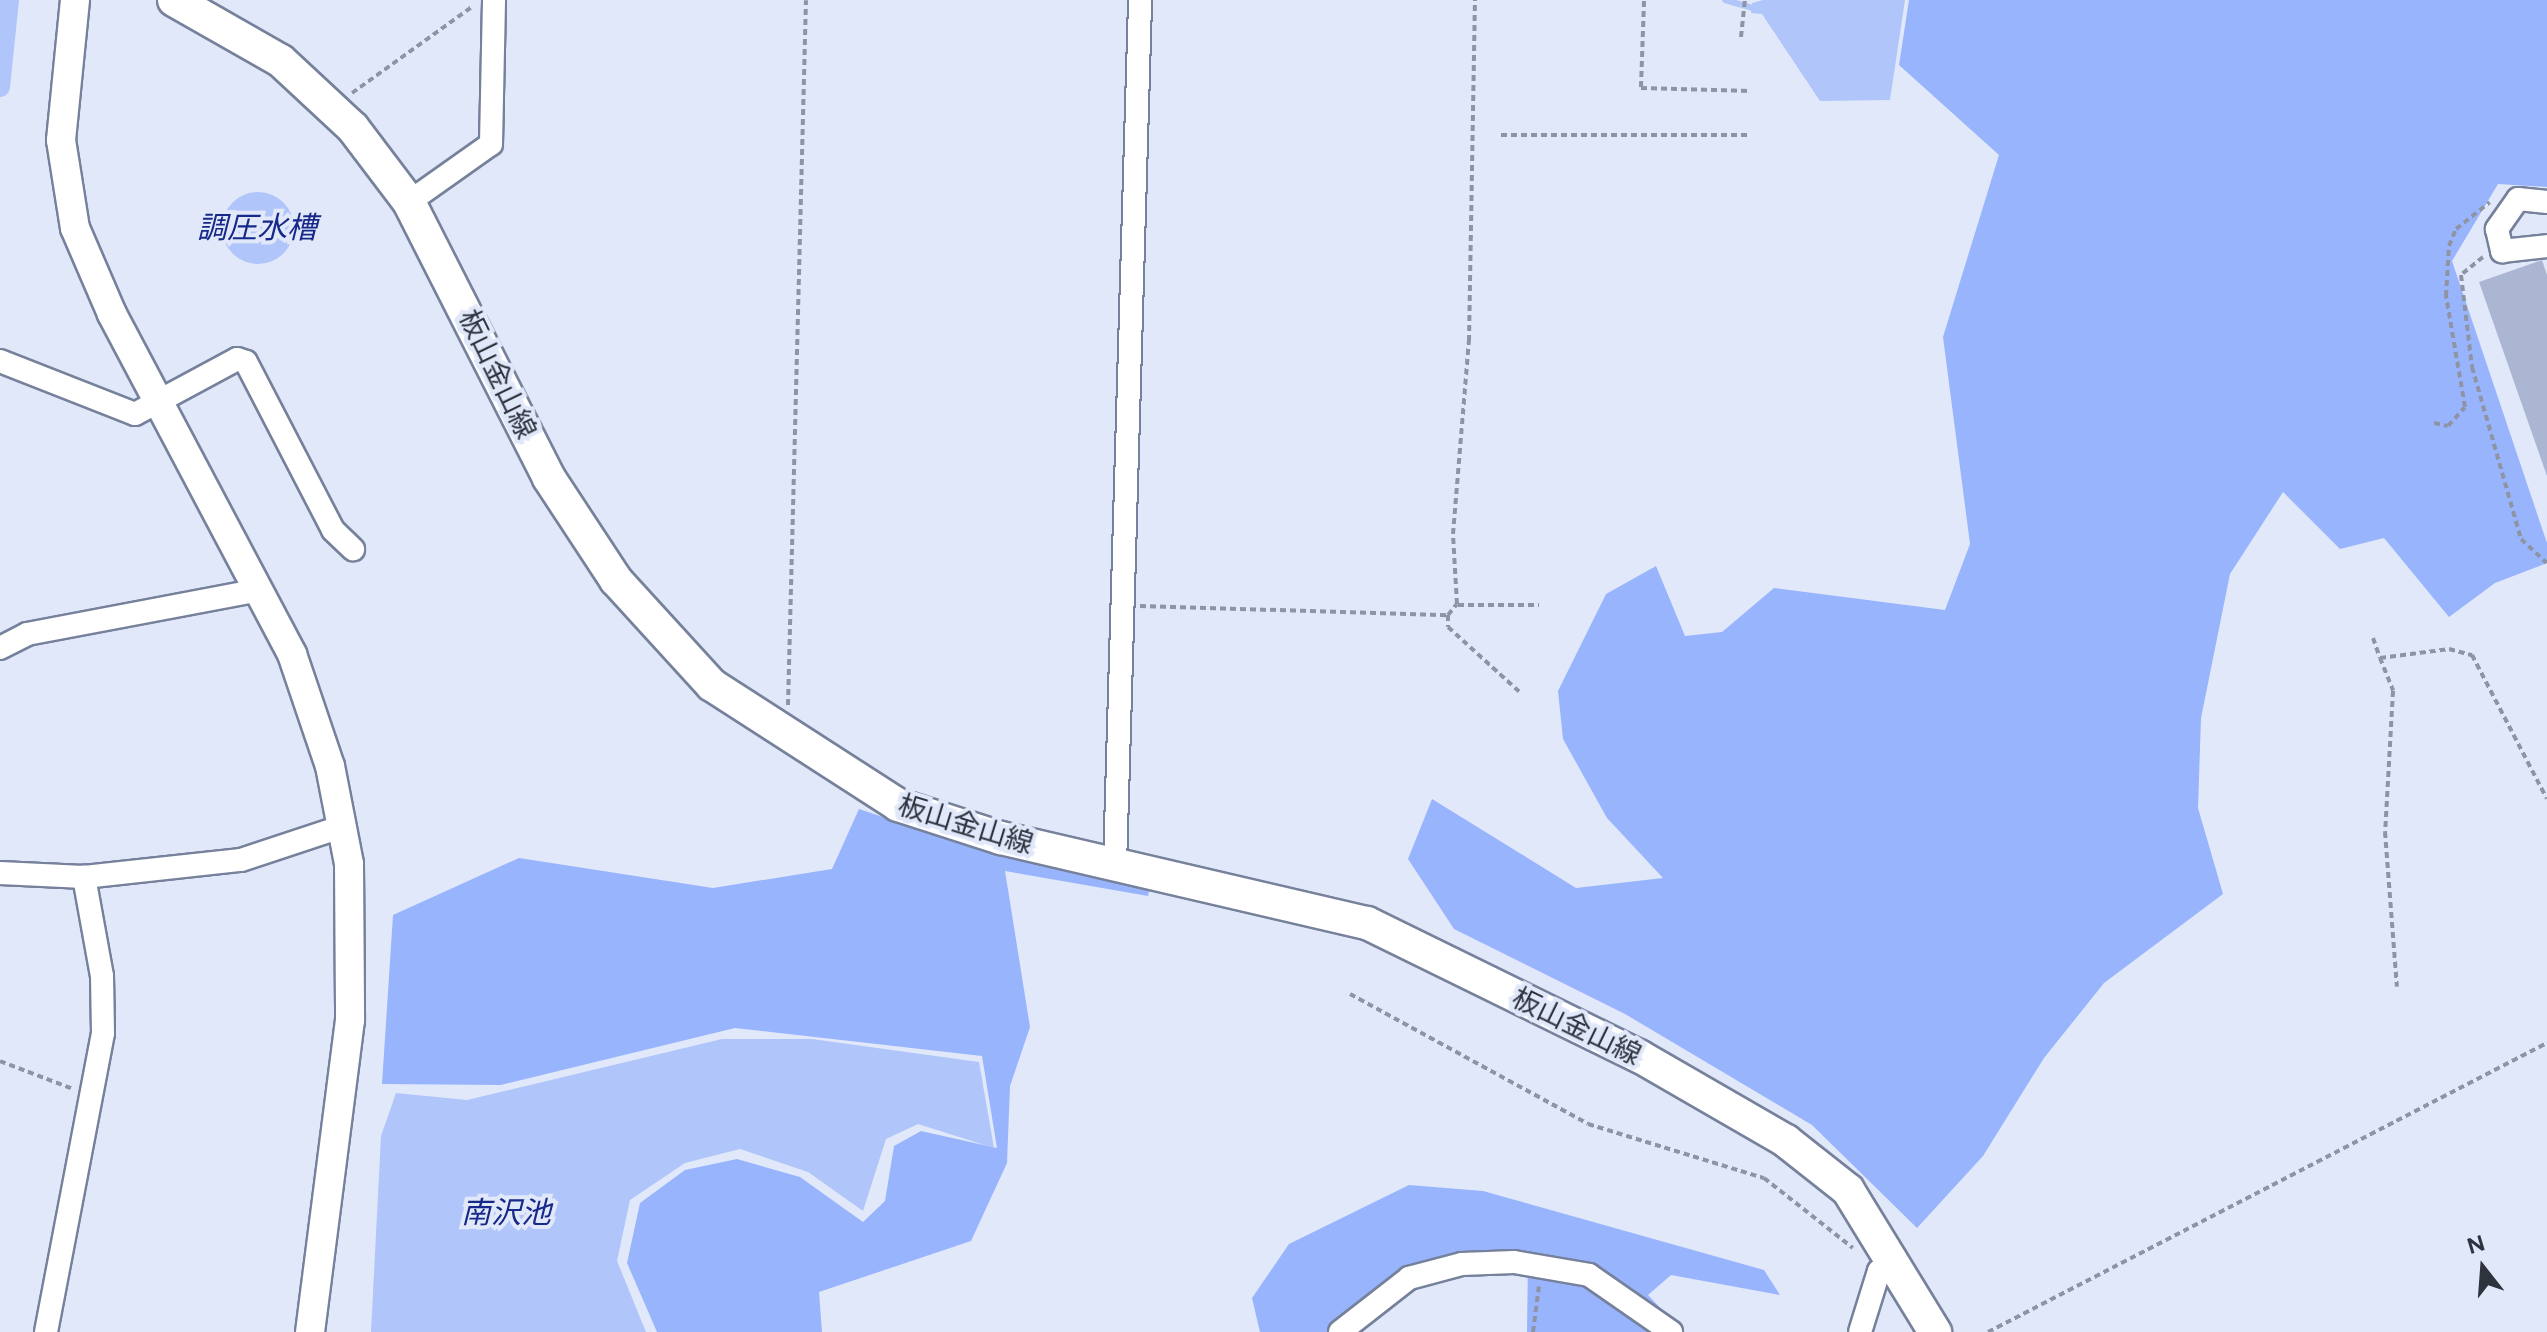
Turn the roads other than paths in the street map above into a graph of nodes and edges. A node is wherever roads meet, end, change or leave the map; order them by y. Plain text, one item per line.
1 (75, 0) edge
2 (174, 0) edge
3 (494, 0) edge
4 (1140, 0) edge
5 (409, 202) junction
6 (2547, 202) edge
7 (2547, 246) edge
8 (0, 361) edge
9 (160, 402) junction
10 (353, 549) dead end
11 (259, 590) junction
12 (0, 648) edge
13 (341, 827) junction
14 (1115, 865) junction
15 (0, 873) edge
16 (84, 877) junction
17 (1887, 1264) junction
18 (1665, 1329) edge
19 (46, 1332) edge
20 (310, 1332) edge
21 (1340, 1332) edge
22 (1860, 1332) edge
23 (1935, 1332) edge

1 - 9 street
2 - 5 main road, 板山金山線
3 - 5 street
4 - 14 street
5 - 14 main road, 板山金山線
6 - 7 street
8 - 9 street
9 - 10 street
9 - 11 street
11 - 12 street
11 - 13 street
13 - 16 street
13 - 20 street
14 - 17 main road, 板山金山線
15 - 16 street
16 - 19 street
17 - 22 street
17 - 23 main road, 板山金山線
18 - 21 street

